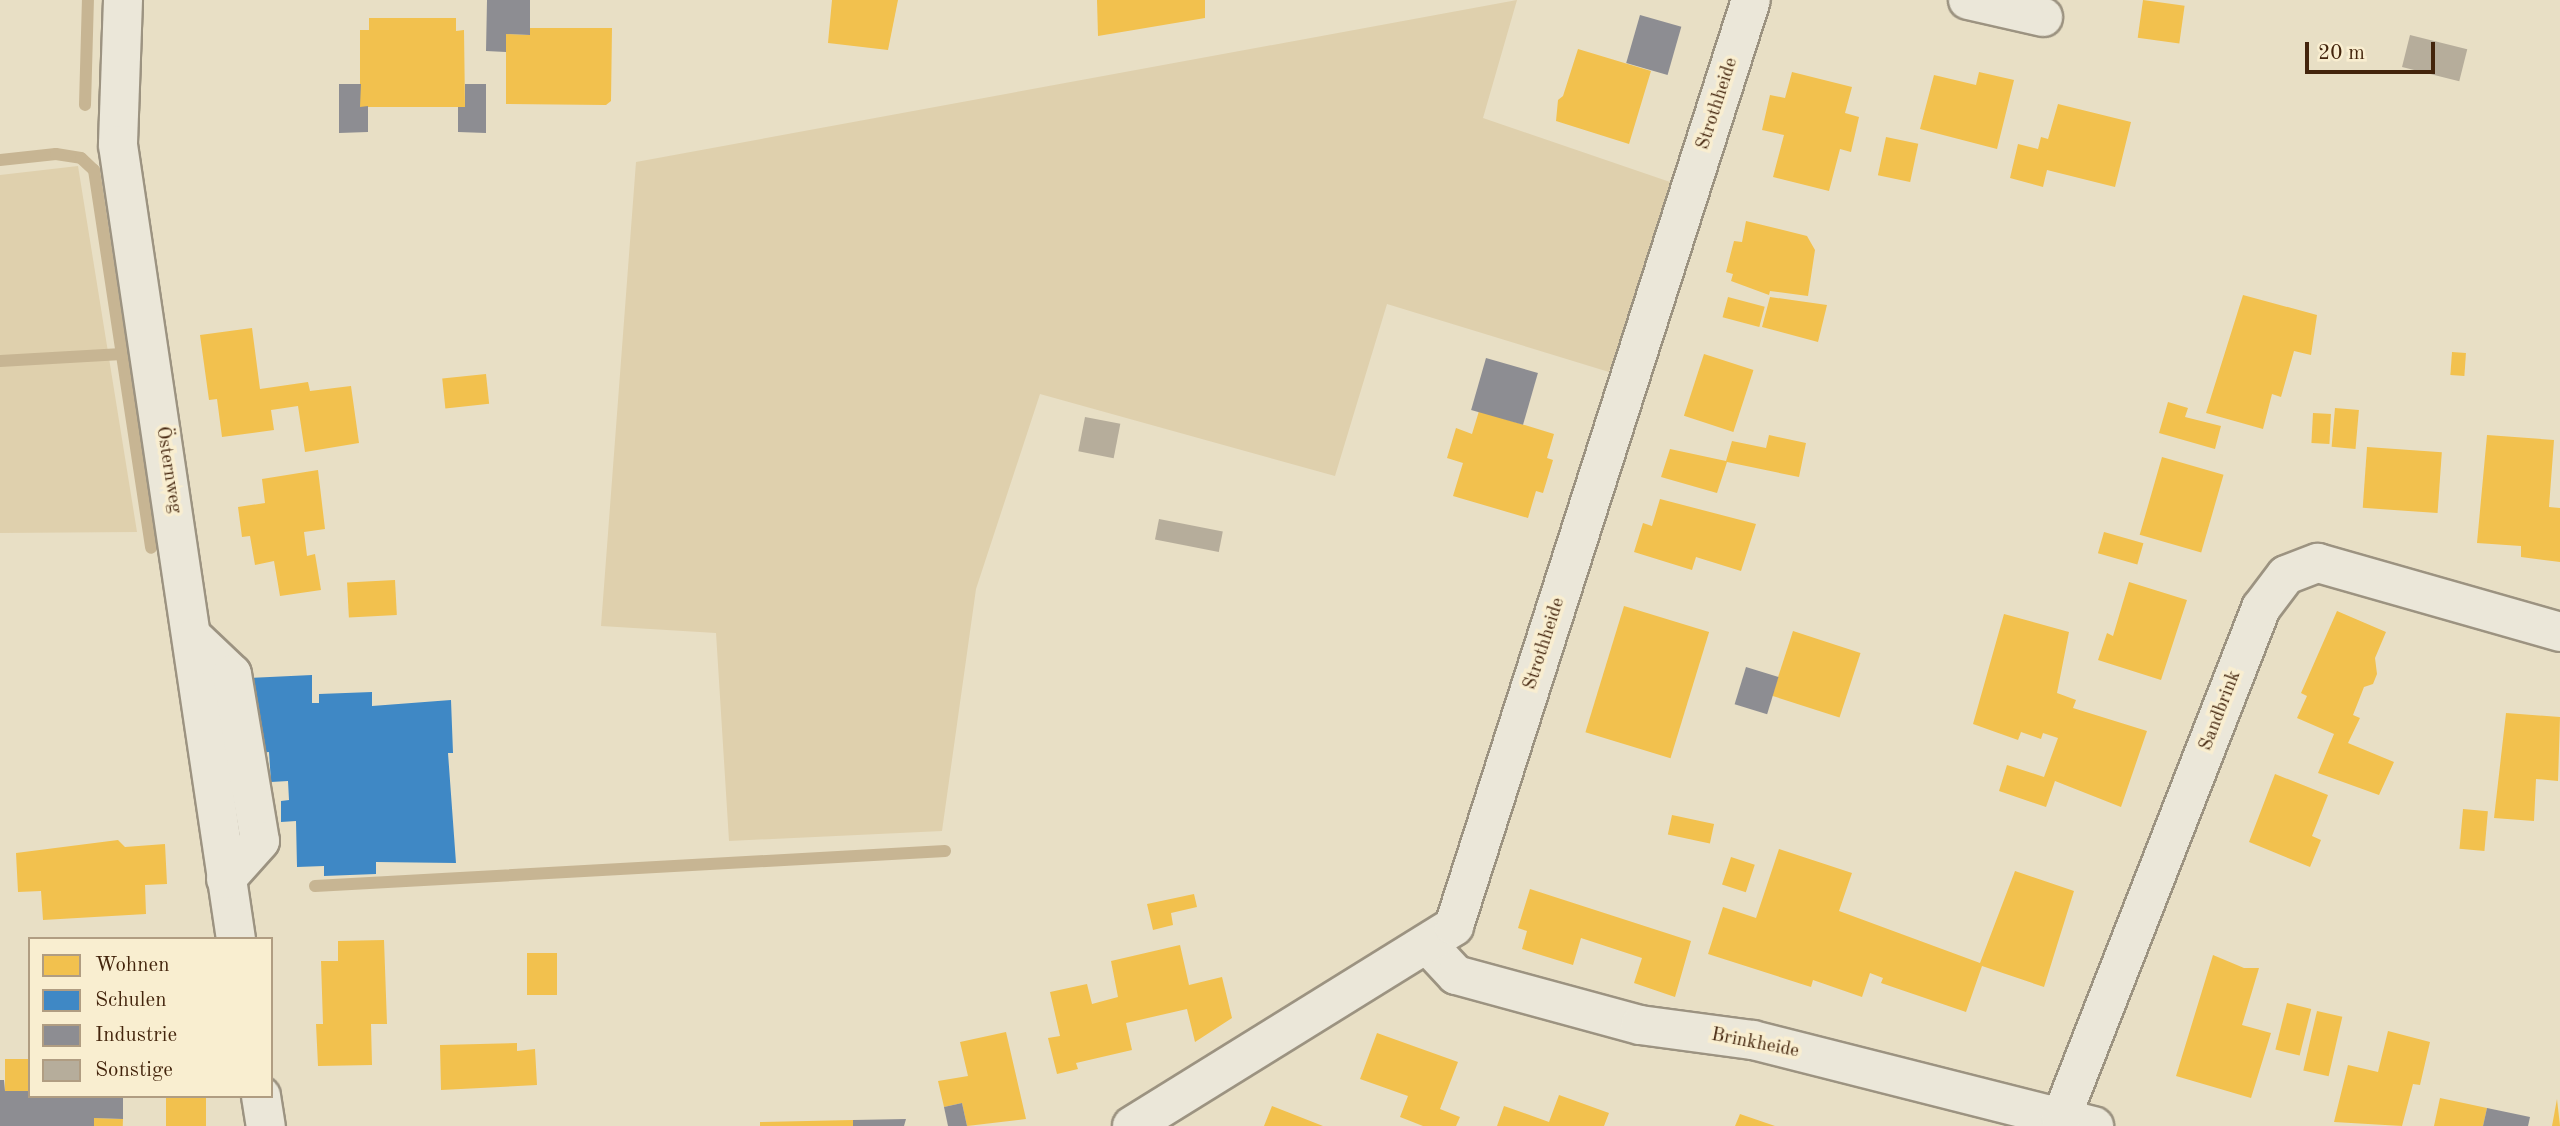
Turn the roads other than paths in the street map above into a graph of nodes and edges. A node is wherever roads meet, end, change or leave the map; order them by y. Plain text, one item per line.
1 (123, 0) edge
2 (1751, 0) edge
3 (1968, 0) edge
4 (2043, 17) dead end
5 (2560, 632) edge
6 (236, 937) edge
7 (1428, 945) junction
8 (261, 1098) edge
9 (2078, 1122) edge
10 (266, 1126) edge
11 (1132, 1126) edge

1 - 6 street, Östernweg
2 - 7 street, Strothheide
3 - 4 street
5 - 9 street, Sandbrink
7 - 9 street, Brinkheide
7 - 11 street, Strothheide
8 - 10 street

